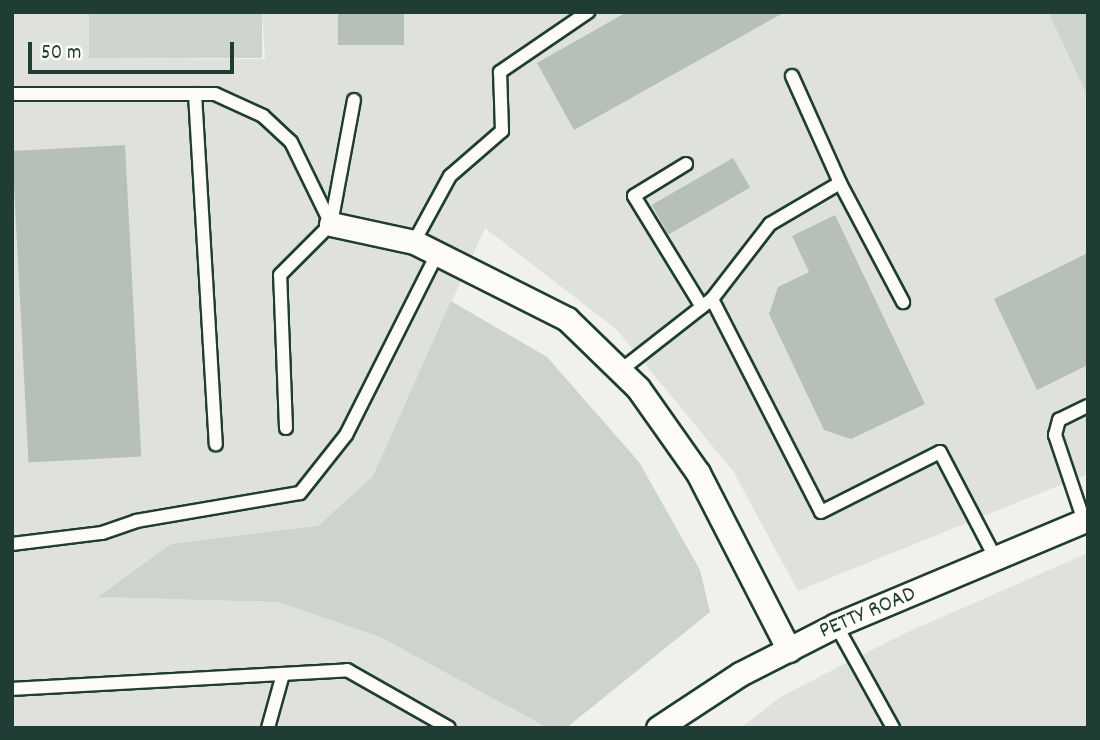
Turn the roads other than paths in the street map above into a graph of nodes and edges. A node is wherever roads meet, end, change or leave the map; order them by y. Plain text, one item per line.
1 (588, 12) edge
2 (792, 76) dead end
3 (12, 94) edge
4 (195, 94) junction
5 (354, 100) dead end
6 (687, 164) dead end
7 (840, 183) junction
8 (331, 225) junction
9 (414, 242) junction
10 (438, 252) junction
11 (903, 302) dead end
12 (707, 303) junction
13 (621, 370) junction
14 (1088, 406) edge
15 (286, 428) dead end
16 (216, 444) dead end
17 (1086, 520) edge
18 (12, 544) edge
19 (996, 559) junction
20 (836, 625) junction
21 (789, 650) junction
22 (283, 674) junction
23 (12, 689) edge
24 (268, 728) edge
25 (449, 728) edge
26 (658, 728) edge
27 (893, 728) edge

1 - 9 lane
2 - 7 lane
3 - 4 lane
4 - 8 lane
4 - 16 lane
5 - 8 lane
6 - 12 lane
7 - 11 lane
7 - 12 lane
8 - 9 street
8 - 15 lane
9 - 10 street
10 - 13 street
10 - 18 lane
12 - 13 lane
12 - 19 lane
13 - 21 street
14 - 17 lane
17 - 19 street, PETTY ROAD
19 - 20 street, PETTY ROAD
20 - 21 street, PETTY ROAD
20 - 27 lane
21 - 26 street, PETTY ROAD
22 - 23 lane
22 - 24 lane
22 - 25 lane

